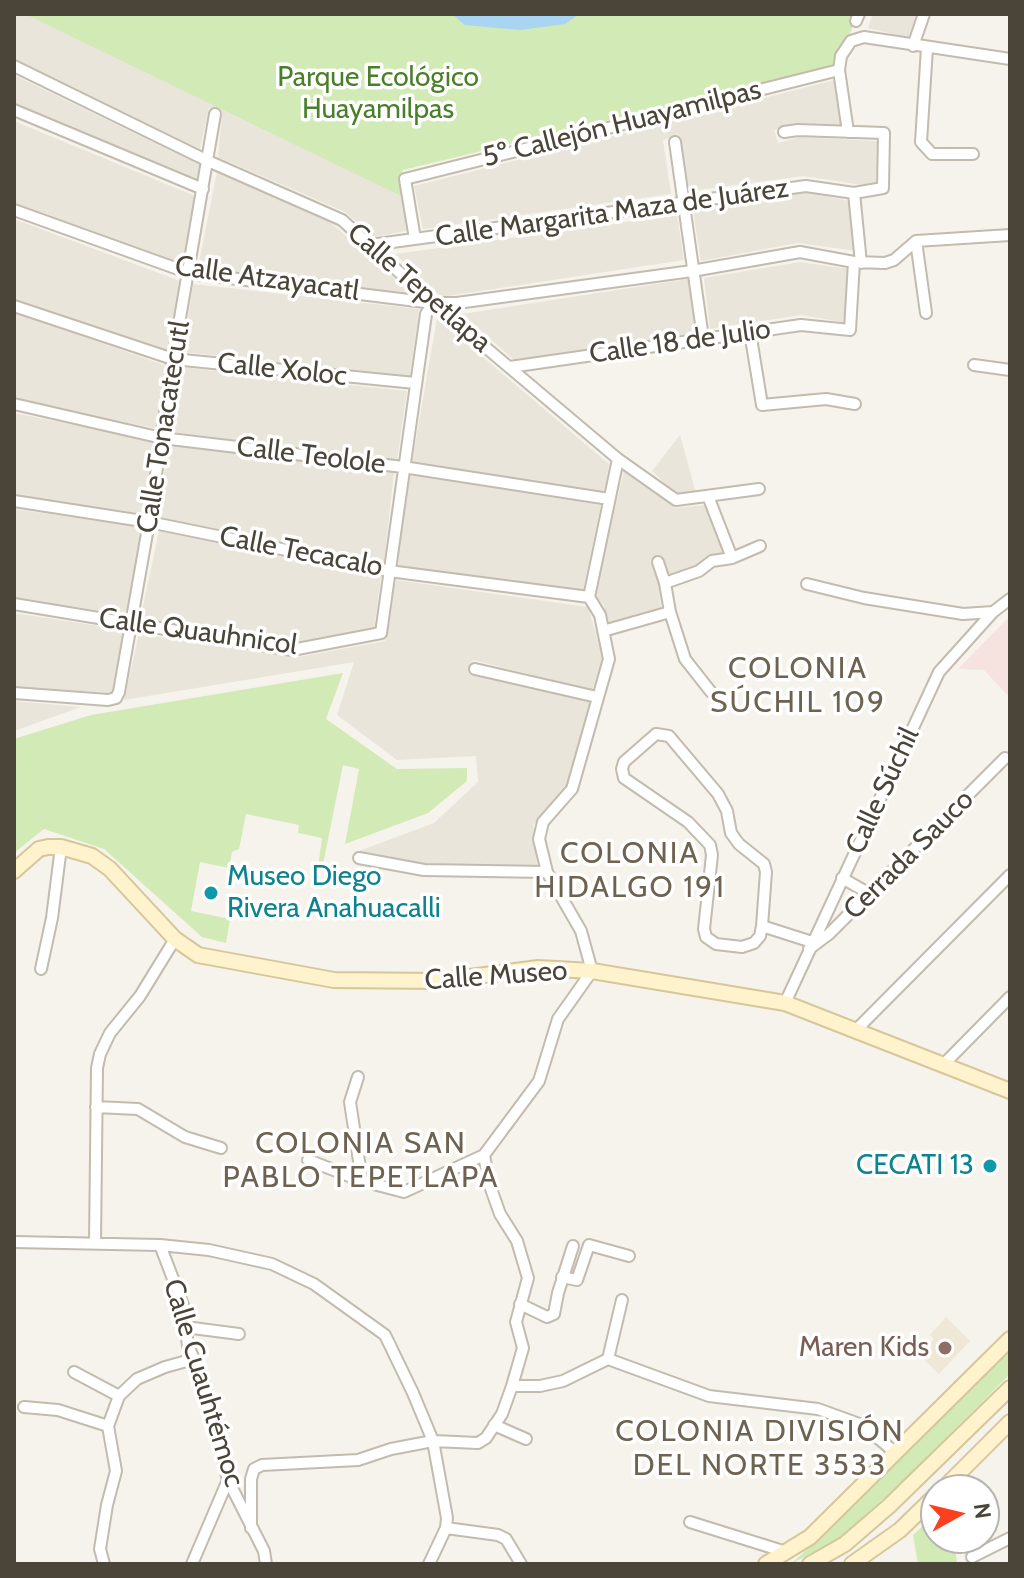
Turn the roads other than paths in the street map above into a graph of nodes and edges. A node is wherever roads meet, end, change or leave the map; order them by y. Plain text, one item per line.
1 (924, 14) edge
2 (913, 46) junction
3 (927, 48) junction
4 (1010, 59) edge
5 (14, 66) edge
6 (839, 70) junction
7 (14, 110) edge
8 (215, 114) dead end
9 (784, 132) dead end
10 (848, 132) junction
11 (675, 142) dead end
12 (973, 154) dead end
13 (208, 161) junction
14 (203, 189) junction
15 (854, 193) junction
16 (682, 203) junction
17 (14, 210) edge
18 (1010, 235) edge
19 (415, 239) junction
20 (916, 241) junction
21 (370, 245) junction
22 (857, 262) junction
23 (692, 271) junction
24 (189, 273) junction
25 (433, 303) junction
26 (14, 306) edge
27 (926, 313) dead end
28 (750, 332) junction
29 (703, 338) junction
30 (173, 359) junction
31 (974, 365) dead end
32 (510, 367) junction
33 (1010, 370) edge
34 (415, 383) junction
35 (14, 404) edge
36 (855, 404) dead end
37 (162, 438) junction
38 (618, 459) junction
39 (403, 467) junction
40 (759, 489) dead end
41 (708, 496) junction
42 (609, 499) junction
43 (14, 501) edge
44 (149, 522) junction
45 (760, 546) dead end
46 (732, 558) junction
47 (658, 562) dead end
48 (389, 571) junction
49 (665, 583) junction
50 (807, 584) dead end
51 (589, 597) junction
52 (1010, 599) edge
53 (14, 604) edge
54 (670, 612) junction
55 (993, 612) junction
56 (132, 624) junction
57 (603, 631) junction
58 (475, 669) dead end
59 (711, 692) dead end
60 (14, 693) edge
61 (597, 697) junction
62 (1005, 758) dead end
63 (61, 847) junction
64 (359, 858) dead end
65 (14, 871) edge
66 (547, 872) junction
67 (1010, 875) edge
68 (842, 878) junction
69 (870, 894) junction
70 (762, 926) junction
71 (175, 939) junction
72 (811, 945) junction
73 (41, 969) dead end
74 (592, 971) junction
75 (1010, 997) edge
76 (785, 1003) junction
77 (855, 1031) junction
78 (943, 1065) junction
79 (358, 1077) dead end
80 (1010, 1091) edge
81 (96, 1107) junction
82 (221, 1148) dead end
83 (484, 1155) junction
84 (308, 1160) dead end
85 (362, 1181) junction
86 (14, 1242) edge
87 (95, 1243) junction
88 (160, 1245) junction
89 (573, 1246) dead end
90 (629, 1256) dead end
91 (562, 1277) junction
92 (622, 1300) dead end
93 (520, 1304) junction
94 (185, 1327) junction
95 (239, 1334) dead end
96 (1009, 1341) edge
97 (194, 1359) junction
98 (608, 1359) junction
99 (74, 1372) dead end
100 (512, 1386) junction
101 (1010, 1388) edge
102 (119, 1396) junction
103 (24, 1407) dead end
104 (1010, 1422) edge
105 (494, 1425) junction
106 (108, 1426) junction
107 (526, 1439) dead end
108 (433, 1441) junction
109 (896, 1453) junction
110 (958, 1474) edge
111 (228, 1480) junction
112 (920, 1511) edge
113 (690, 1522) dead end
114 (251, 1528) junction
115 (446, 1528) junction
116 (1010, 1538) edge
117 (786, 1552) junction
118 (972, 1557) dead end
119 (104, 1564) edge
120 (192, 1564) edge
121 (266, 1564) edge
122 (429, 1564) edge
123 (521, 1564) edge
124 (766, 1564) edge
125 (810, 1564) edge
126 (852, 1564) edge

1 - 2 street
2 - 3 street
2 - 6 street
3 - 4 street
3 - 12 street
5 - 13 street, Calle Tepetlapa
6 - 10 street
6 - 19 street, 5º Callejón Huayamilpas
7 - 14 street
8 - 13 street, Calle Tonacatecutl
9 - 10 street
10 - 15 street
11 - 16 street
13 - 14 street, Calle Tonacatecutl
13 - 21 street, Calle Tepetlapa
14 - 24 street, Calle Tonacatecutl
15 - 16 street, Calle Margarita Maza de Juárez
15 - 22 street
16 - 19 street, Calle Margarita Maza de Juárez
16 - 23 street
17 - 24 street, Calle Atzayacatl
18 - 20 street
19 - 21 street, Calle Margarita Maza de Juárez
20 - 22 street
20 - 27 street
21 - 25 street, Calle Tepetlapa
22 - 23 street, Calle Atzayacatl
22 - 28 street, Calle 18 de Julio
23 - 25 street, Calle Atzayacatl
23 - 29 street
24 - 25 street, Calle Atzayacatl
24 - 30 street, Calle Tonacatecutl
25 - 32 street, Calle Tepetlapa
25 - 34 street
26 - 30 street, Calle Xoloc
28 - 29 street, Calle 18 de Julio
28 - 36 street
29 - 32 street, Calle 18 de Julio
30 - 34 street, Calle Xoloc
30 - 37 street, Calle Tonacatecutl
31 - 33 street
32 - 38 street, Calle Tepetlapa
34 - 39 street
35 - 37 street, Calle Teolole
37 - 39 street, Calle Teolole
37 - 44 street, Calle Tonacatecutl
38 - 41 street, Calle Tepetlapa
38 - 42 street
39 - 42 street, Calle Teolole
39 - 48 street
40 - 41 street, Calle Tepetlapa
41 - 46 street
42 - 51 street
43 - 44 street, Calle Tecacalo
44 - 48 street, Calle Tecacalo
44 - 56 street, Calle Tonacatecutl
45 - 46 street
46 - 49 street
47 - 49 street
48 - 51 street, Calle Tecacalo
48 - 56 street, Calle Quauhnicol
49 - 54 street
50 - 55 street
51 - 57 street
52 - 55 street, Calle Súchil
53 - 56 street, Calle Quauhnicol
54 - 57 street
54 - 59 street
55 - 68 street, Calle Súchil
56 - 60 street, Calle Tonacatecutl
57 - 61 street
58 - 61 street
61 - 66 street
62 - 69 street, Cerrada Sauco
63 - 65 street
63 - 71 street, Calle Museo
63 - 73 street
64 - 66 street
66 - 74 street
67 - 77 street
68 - 69 street
68 - 72 street, Calle Súchil
69 - 72 street, Cerrada Sauco
70 - 70 street
70 - 72 street
71 - 74 street, Calle Museo
71 - 81 street
72 - 76 street, Calle Súchil
74 - 76 street, Calle Museo
74 - 83 street
75 - 78 street
76 - 77 street, Calle Museo
77 - 78 street, Calle Museo
78 - 80 street, Calle Museo
79 - 85 street
81 - 82 street
81 - 87 street
83 - 85 street
83 - 93 street
84 - 85 street
86 - 87 street
87 - 88 street
88 - 94 street, Calle Cuauhtémoc
88 - 108 street
89 - 91 street
90 - 91 street
91 - 93 street
92 - 98 street
93 - 100 street
94 - 95 street
94 - 97 street, Calle Cuauhtémoc
96 - 109 street
97 - 102 street
97 - 111 street, Calle Cuauhtémoc
98 - 100 street
98 - 109 street
99 - 102 street
100 - 105 street
101 - 125 street
102 - 106 street
103 - 106 street
104 - 110 street
105 - 107 street
105 - 108 street
106 - 119 street
108 - 114 street
108 - 115 street
109 - 117 street
111 - 114 street, Calle Cuauhtémoc
111 - 120 street
112 - 126 street
113 - 117 street
114 - 121 street, Calle Cuauhtémoc
115 - 122 street
115 - 123 street
116 - 118 street
117 - 124 street

